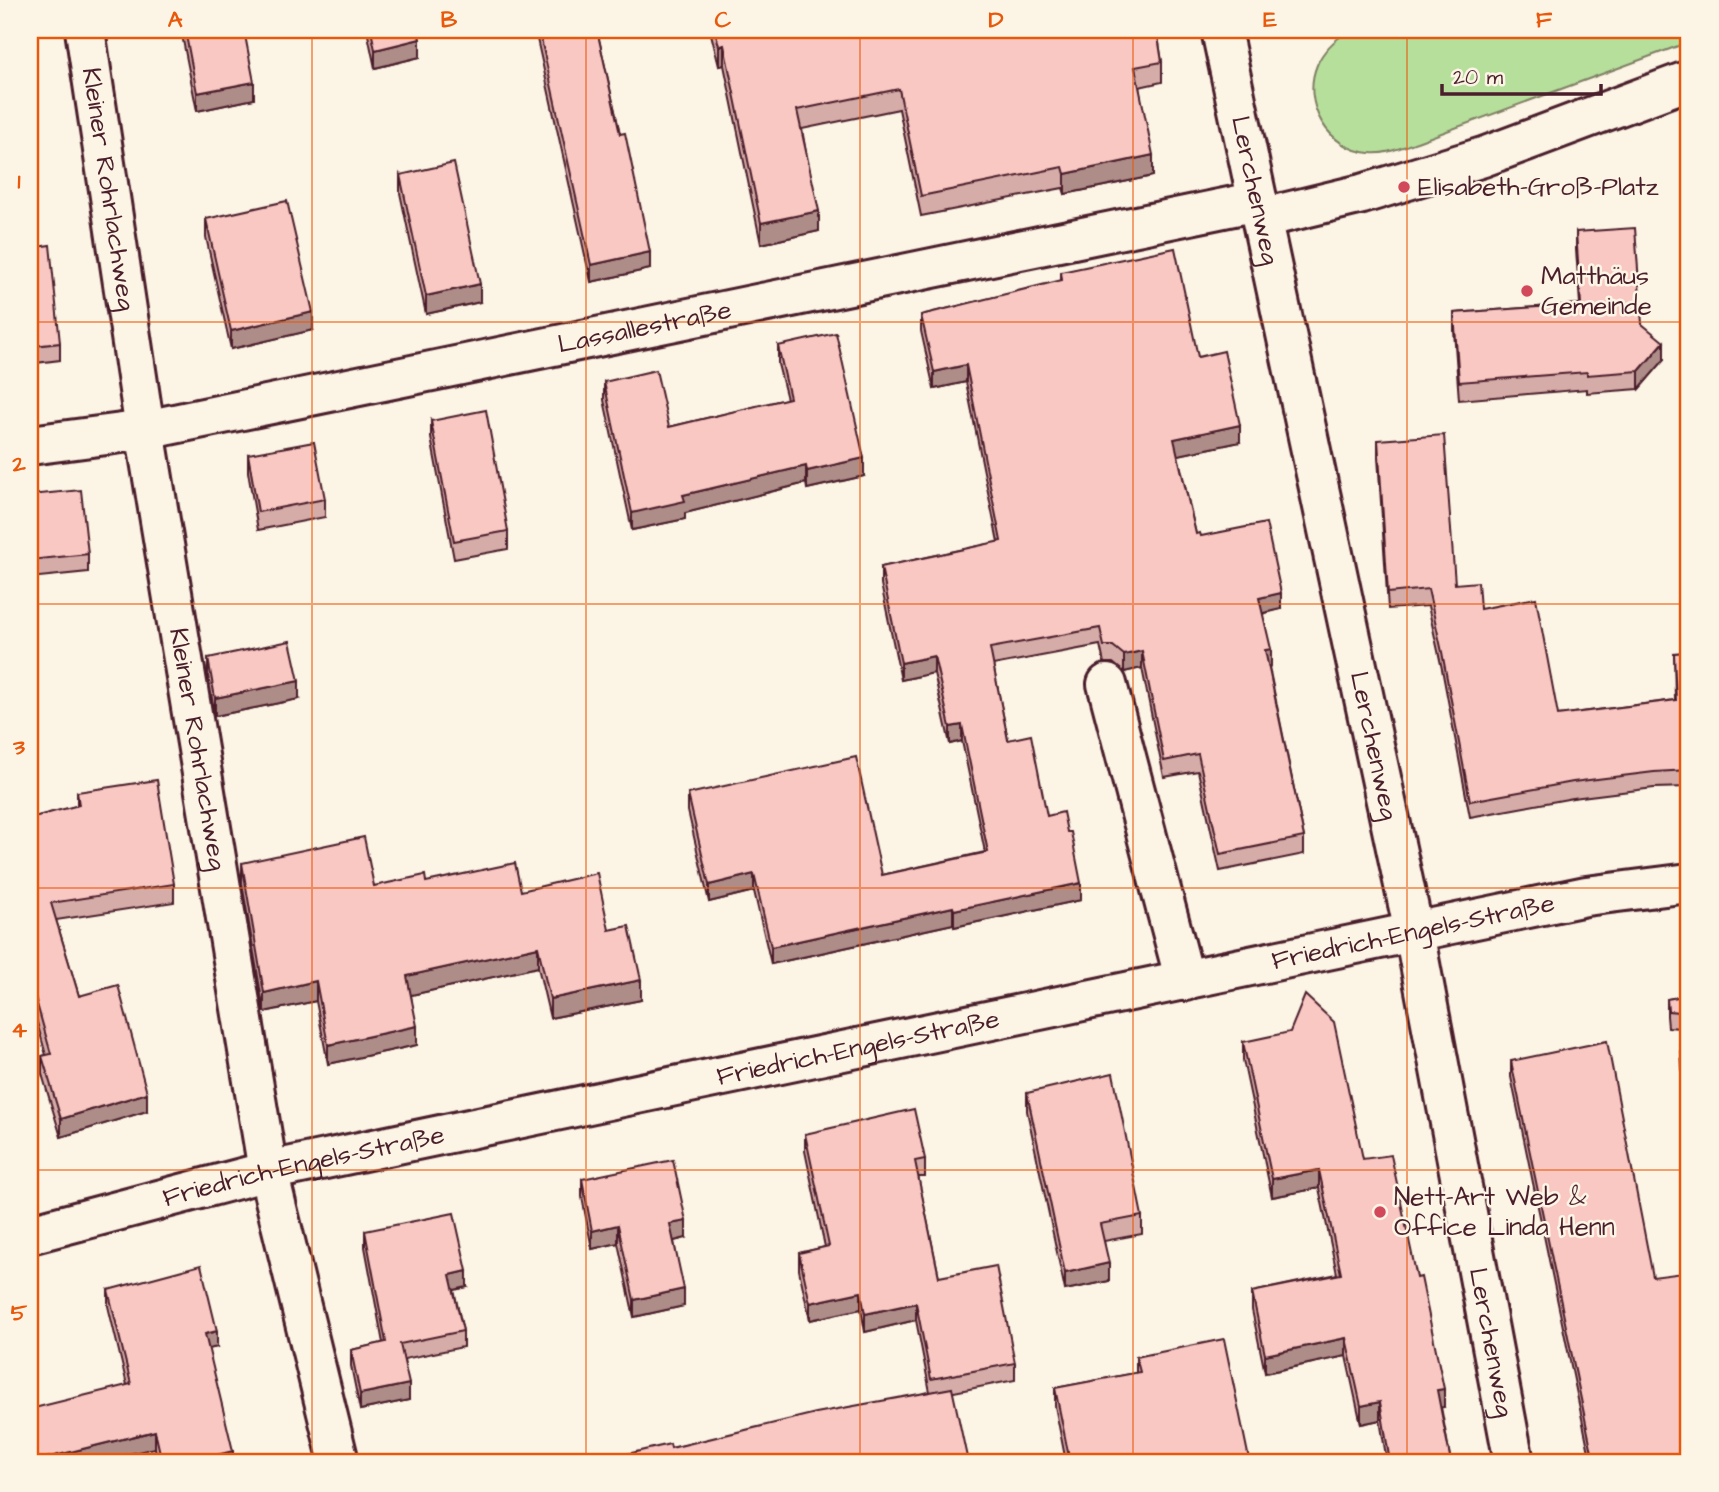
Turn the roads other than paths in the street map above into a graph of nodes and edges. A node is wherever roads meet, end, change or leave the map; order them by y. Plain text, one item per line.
1 (85, 30) edge
2 (1221, 30) edge
3 (1689, 80) edge
4 (1260, 210) junction
5 (145, 430) junction
6 (30, 445) edge
7 (1107, 684) dead end
8 (1689, 883) edge
9 (1414, 932) junction
10 (1185, 981) junction
11 (268, 1171) junction
12 (30, 1234) edge
13 (339, 1462) edge
14 (1514, 1462) edge

1 - 5 street, Kleiner Rohrlachweg
2 - 4 street, Lerchenweg
3 - 4 street, Lassallestraße
4 - 5 street, Lassallestraße
4 - 9 street, Lerchenweg
5 - 6 street, Lassallestraße
5 - 11 street, Kleiner Rohrlachweg
7 - 10 street
8 - 9 street, Friedrich-Engels-Straße
9 - 10 street, Friedrich-Engels-Straße
9 - 14 street, Lerchenweg
10 - 11 street, Friedrich-Engels-Straße
11 - 12 street, Friedrich-Engels-Straße
11 - 13 street, Kleiner Rohrlachweg

